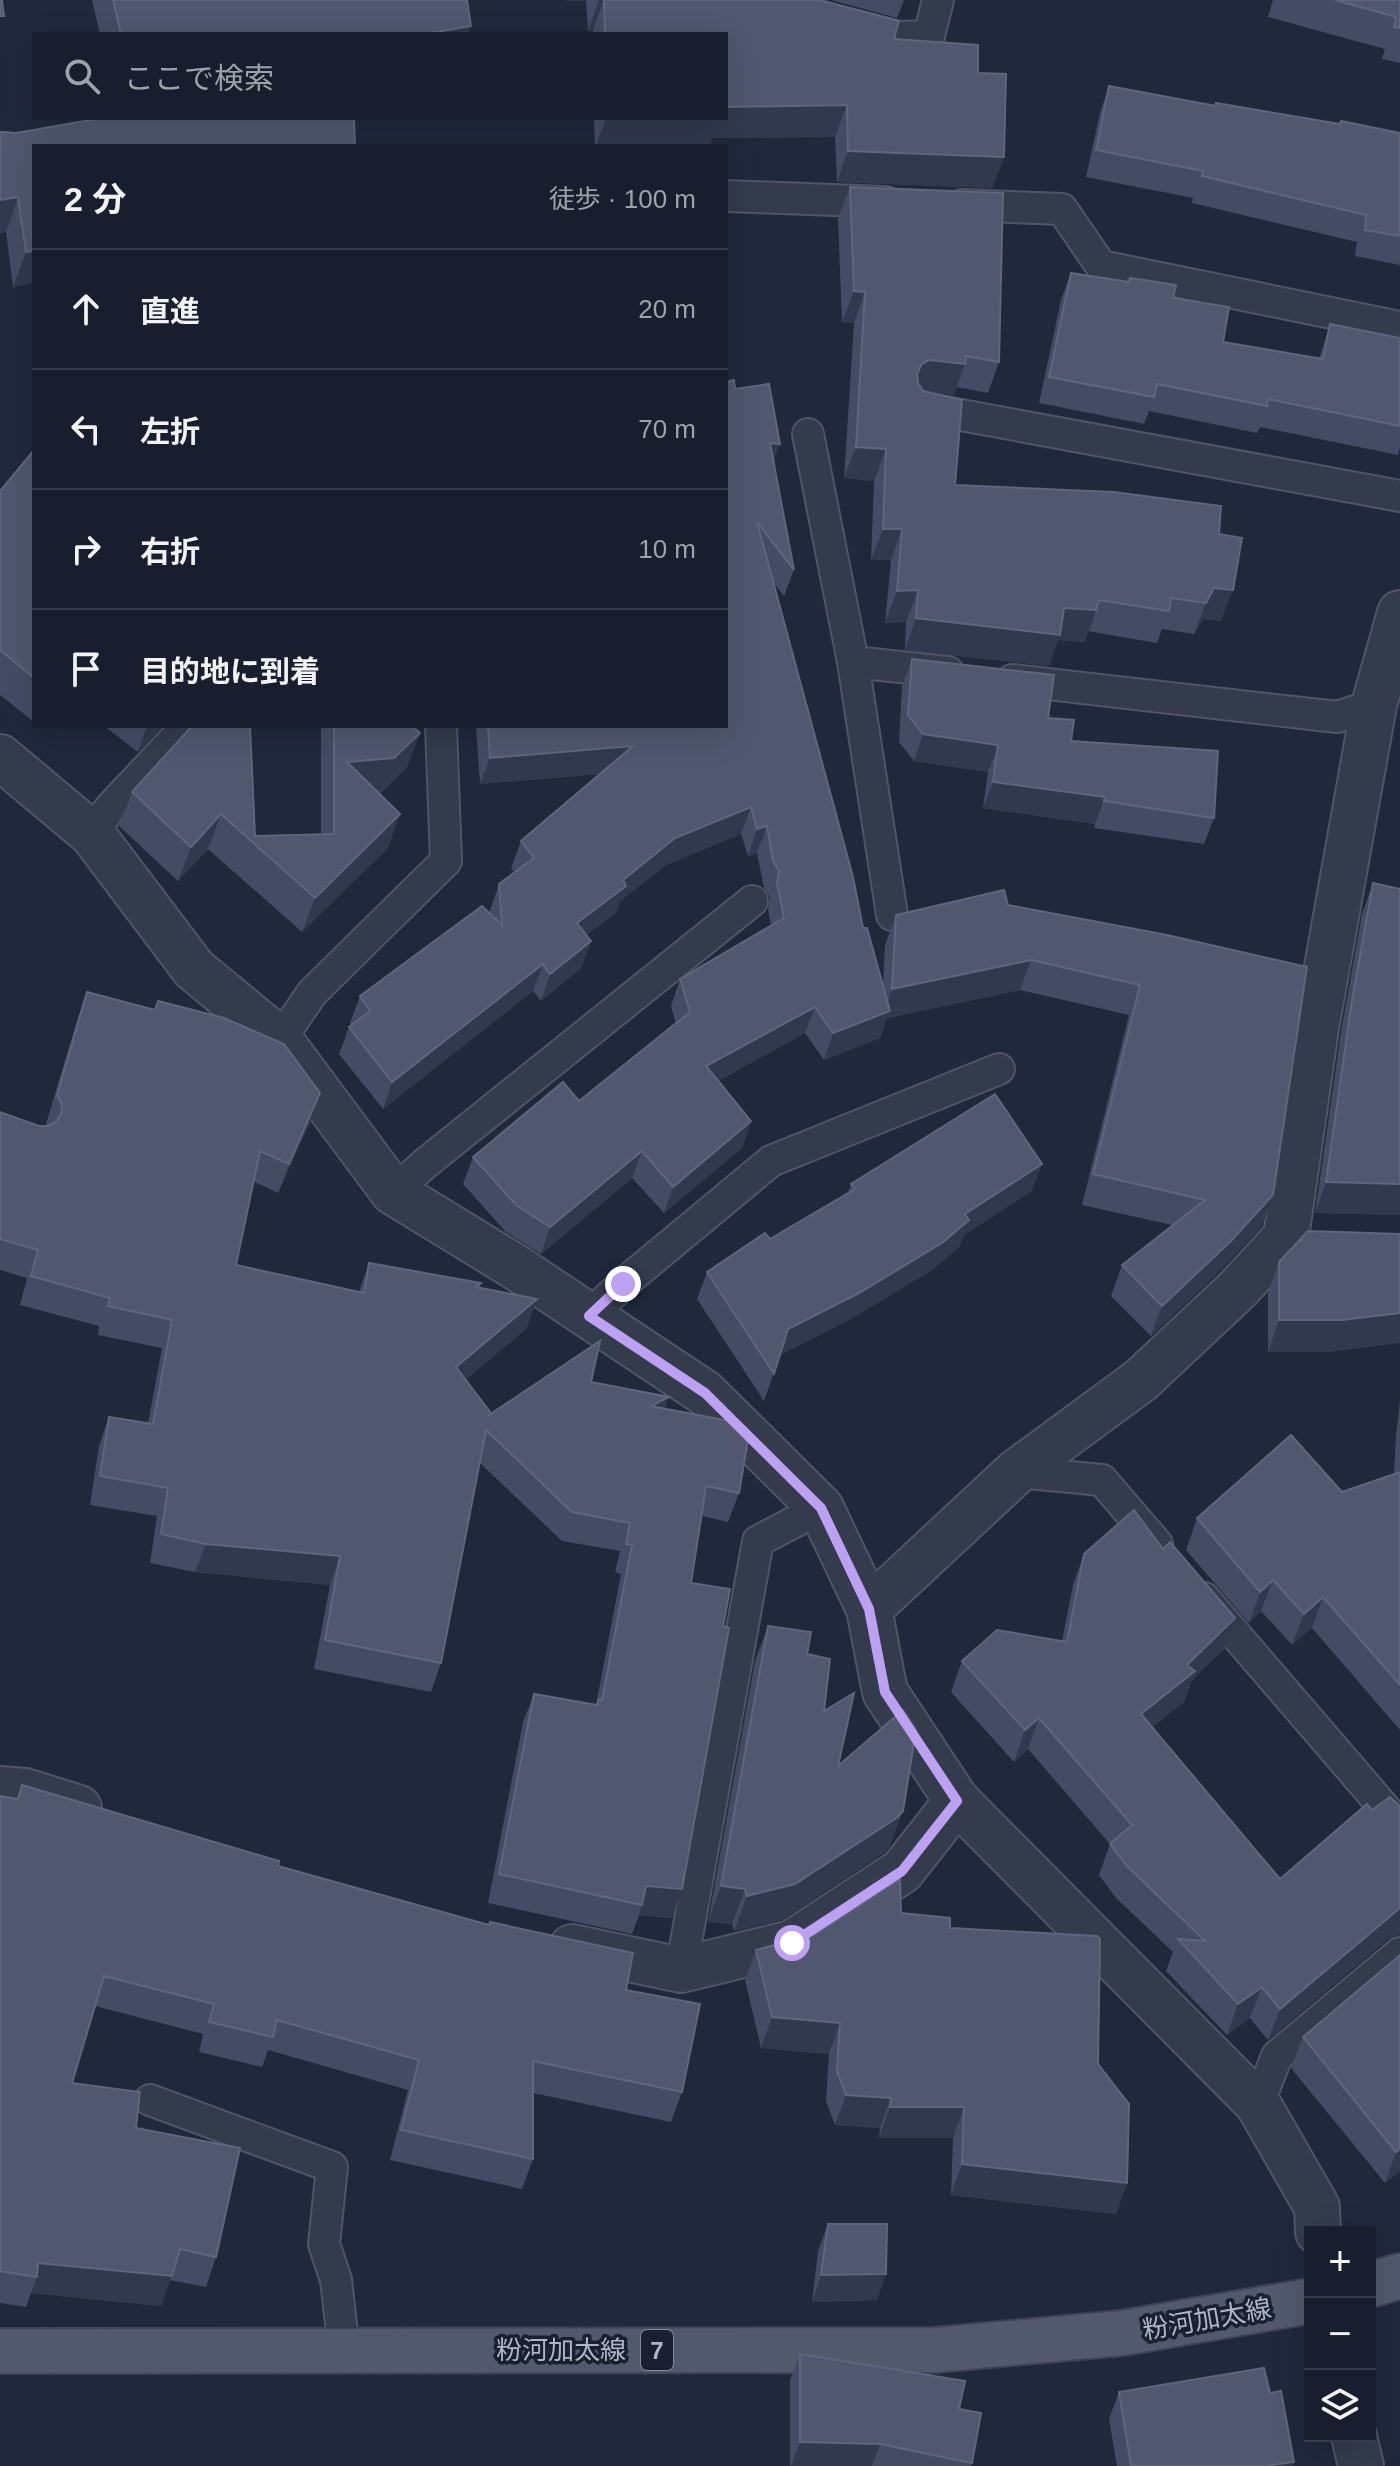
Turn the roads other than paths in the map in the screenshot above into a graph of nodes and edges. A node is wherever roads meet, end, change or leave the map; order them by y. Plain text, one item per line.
1 (938, 0) edge
2 (823, 17) edge
3 (728, 196) edge
4 (909, 203) edge
5 (940, 205) edge
6 (1400, 327) edge
7 (923, 408) edge
8 (808, 434) dead end
9 (1400, 496) edge
10 (1400, 613) edge
11 (853, 662) junction
12 (1374, 705) junction
13 (185, 728) edge
14 (441, 728) edge
15 (0, 757) edge
16 (92, 834) junction
17 (752, 901) dead end
18 (892, 915) edge
19 (280, 1040) junction
20 (999, 1069) dead end
21 (393, 1192) junction
22 (1286, 1237) junction
23 (1329, 1239) edge
24 (589, 1316) junction
25 (1016, 1472) junction
26 (821, 1508) junction
27 (869, 1609) junction
28 (0, 1789) edge
29 (957, 1801) junction
30 (115, 1818) edge
31 (1400, 1826) edge
32 (535, 1939) edge
33 (1400, 1953) edge
34 (681, 1970) junction
35 (150, 2100) dead end
36 (1258, 2104) junction
37 (1318, 2226) edge
38 (1400, 2276) edge
39 (1376, 2283) edge
40 (1304, 2302) edge
41 (344, 2350) junction
42 (0, 2351) edge
43 (1355, 2442) edge
44 (1361, 2466) edge

1 - 2 lane
3 - 4 lane
5 - 6 lane
7 - 9 lane
8 - 11 lane
10 - 12 street
11 - 12 lane
11 - 18 lane
12 - 22 street
13 - 16 lane
14 - 19 lane
15 - 16 street
16 - 19 street
17 - 21 lane
19 - 21 street
20 - 24 lane
21 - 24 street
22 - 23 street
22 - 25 street
24 - 26 street
25 - 27 street
25 - 31 lane
26 - 27 street
26 - 34 lane
27 - 29 street
28 - 30 street
29 - 34 street
29 - 36 street
32 - 34 street
33 - 36 lane
35 - 41 lane
36 - 37 street
38 - 39 main road
40 - 41 main road, 粉河加太線 / 7
41 - 42 main road, 粉河加太線 / 7
43 - 44 street

